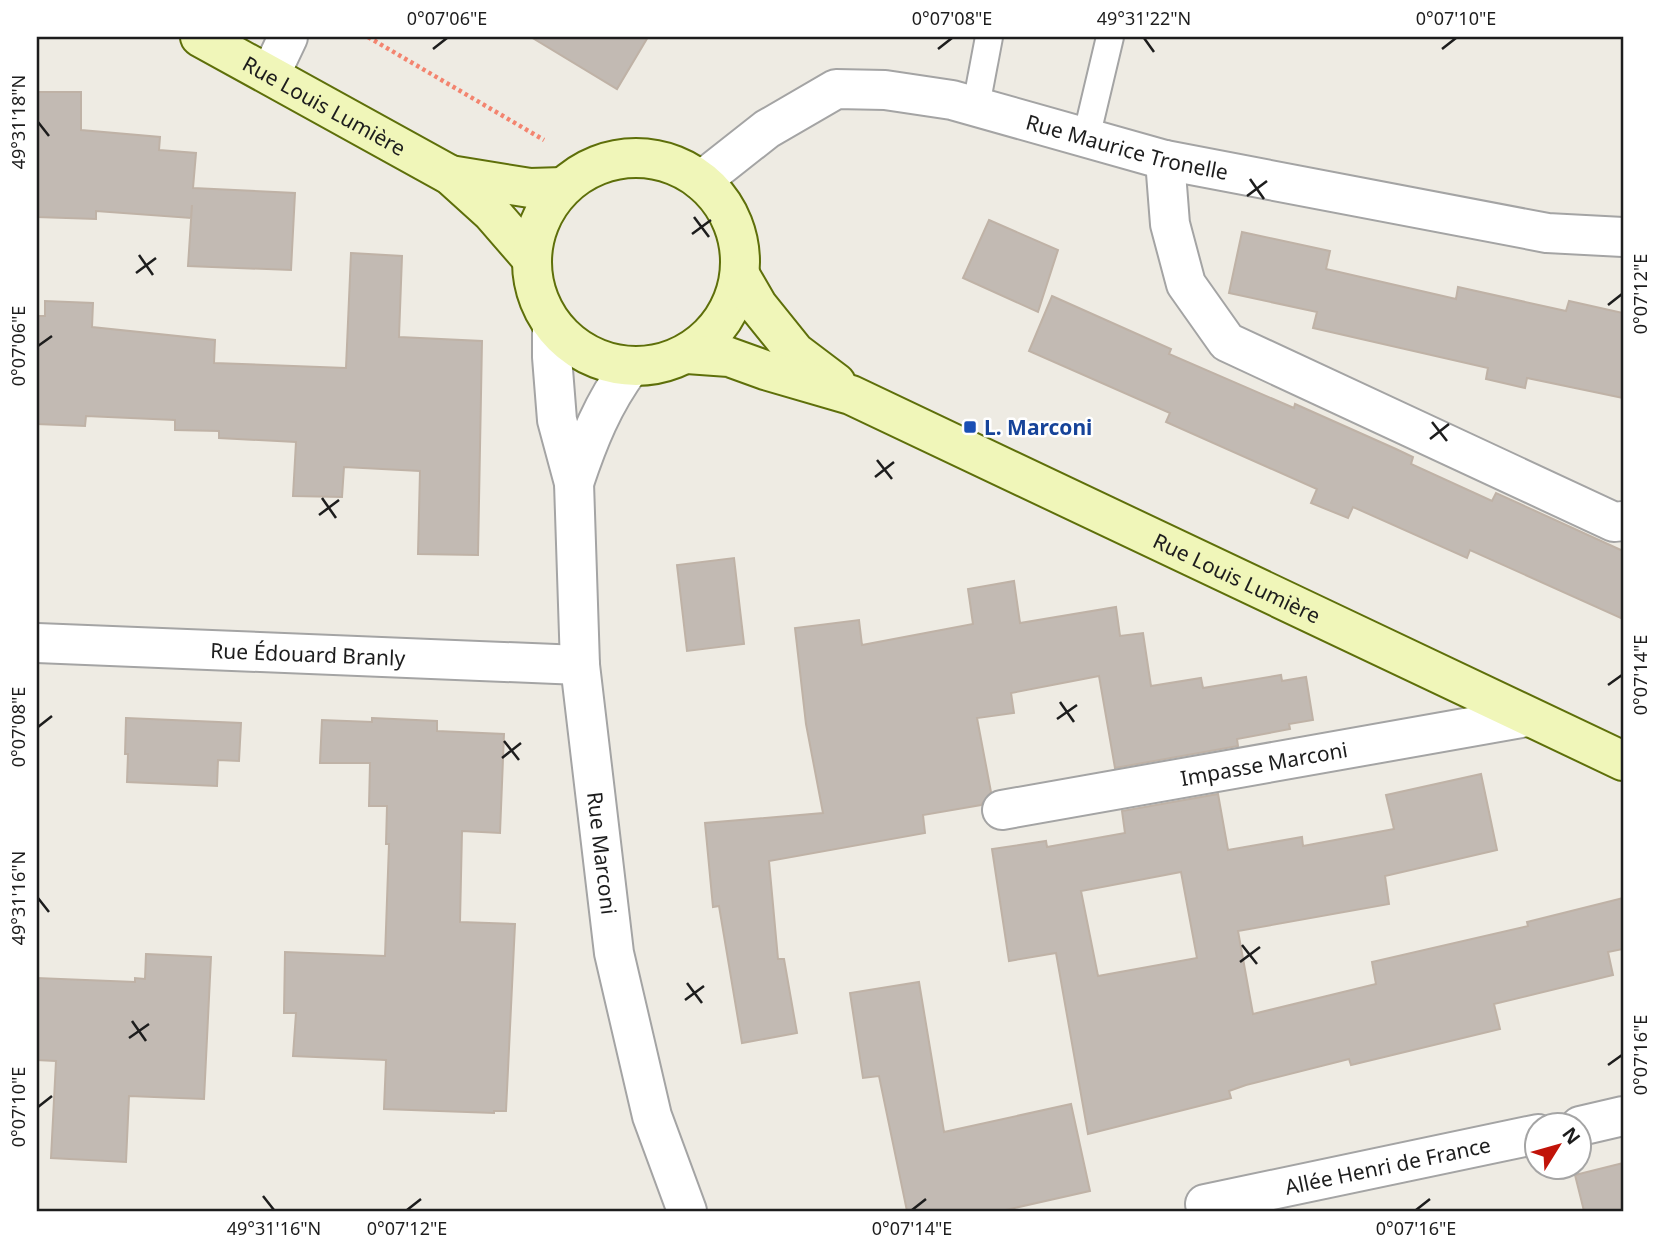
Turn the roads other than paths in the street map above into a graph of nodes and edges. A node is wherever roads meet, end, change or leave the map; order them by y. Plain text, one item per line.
1 (200, 37) edge
2 (288, 37) edge
3 (989, 37) edge
4 (1110, 37) edge
5 (270, 75) junction
6 (976, 106) junction
7 (1086, 138) junction
8 (1165, 160) junction
9 (450, 175) junction
10 (701, 181) junction
11 (563, 187) junction
12 (1623, 237) edge
13 (531, 258) junction
14 (740, 275) junction
15 (552, 325) junction
16 (687, 354) junction
17 (630, 367) junction
18 (851, 395) junction
19 (574, 484) junction
20 (1623, 521) edge
21 (37, 643) edge
22 (580, 665) junction
23 (1527, 717) junction
24 (1623, 761) edge
25 (1002, 810) dead end
26 (1623, 1116) edge
27 (1594, 1123) edge
28 (1524, 1138) edge
29 (688, 1211) edge
30 (1207, 1211) edge

1 - 5 main road, Rue Louis Lumière
2 - 5 street
3 - 6 lane
4 - 7 lane
5 - 9 main road, Rue Louis Lumière
6 - 7 street, Rue Maurice Tronelle
6 - 10 street, Rue Maurice Tronelle
7 - 8 street, Rue Maurice Tronelle
8 - 12 street, Rue Maurice Tronelle
8 - 20 street
9 - 11 main road, Rue Louis Lumière
9 - 13 main road, Rue Louis Lumière
10 - 11 main road
10 - 14 main road
11 - 13 main road
13 - 15 main road
14 - 16 main road
14 - 18 main road, Rue Louis Lumière
15 - 17 main road
15 - 19 street, Rue Marconi
16 - 17 main road
16 - 18 main road, Rue Louis Lumière
17 - 19 street, Rue Marconi
18 - 23 main road, Rue Louis Lumière
19 - 22 street, Rue Marconi
21 - 22 street, Rue Édouard Branly
22 - 29 street, Rue Marconi
23 - 24 main road, Rue Louis Lumière
23 - 25 street, Impasse Marconi
26 - 27 street
28 - 30 street, Allée Henri de France

